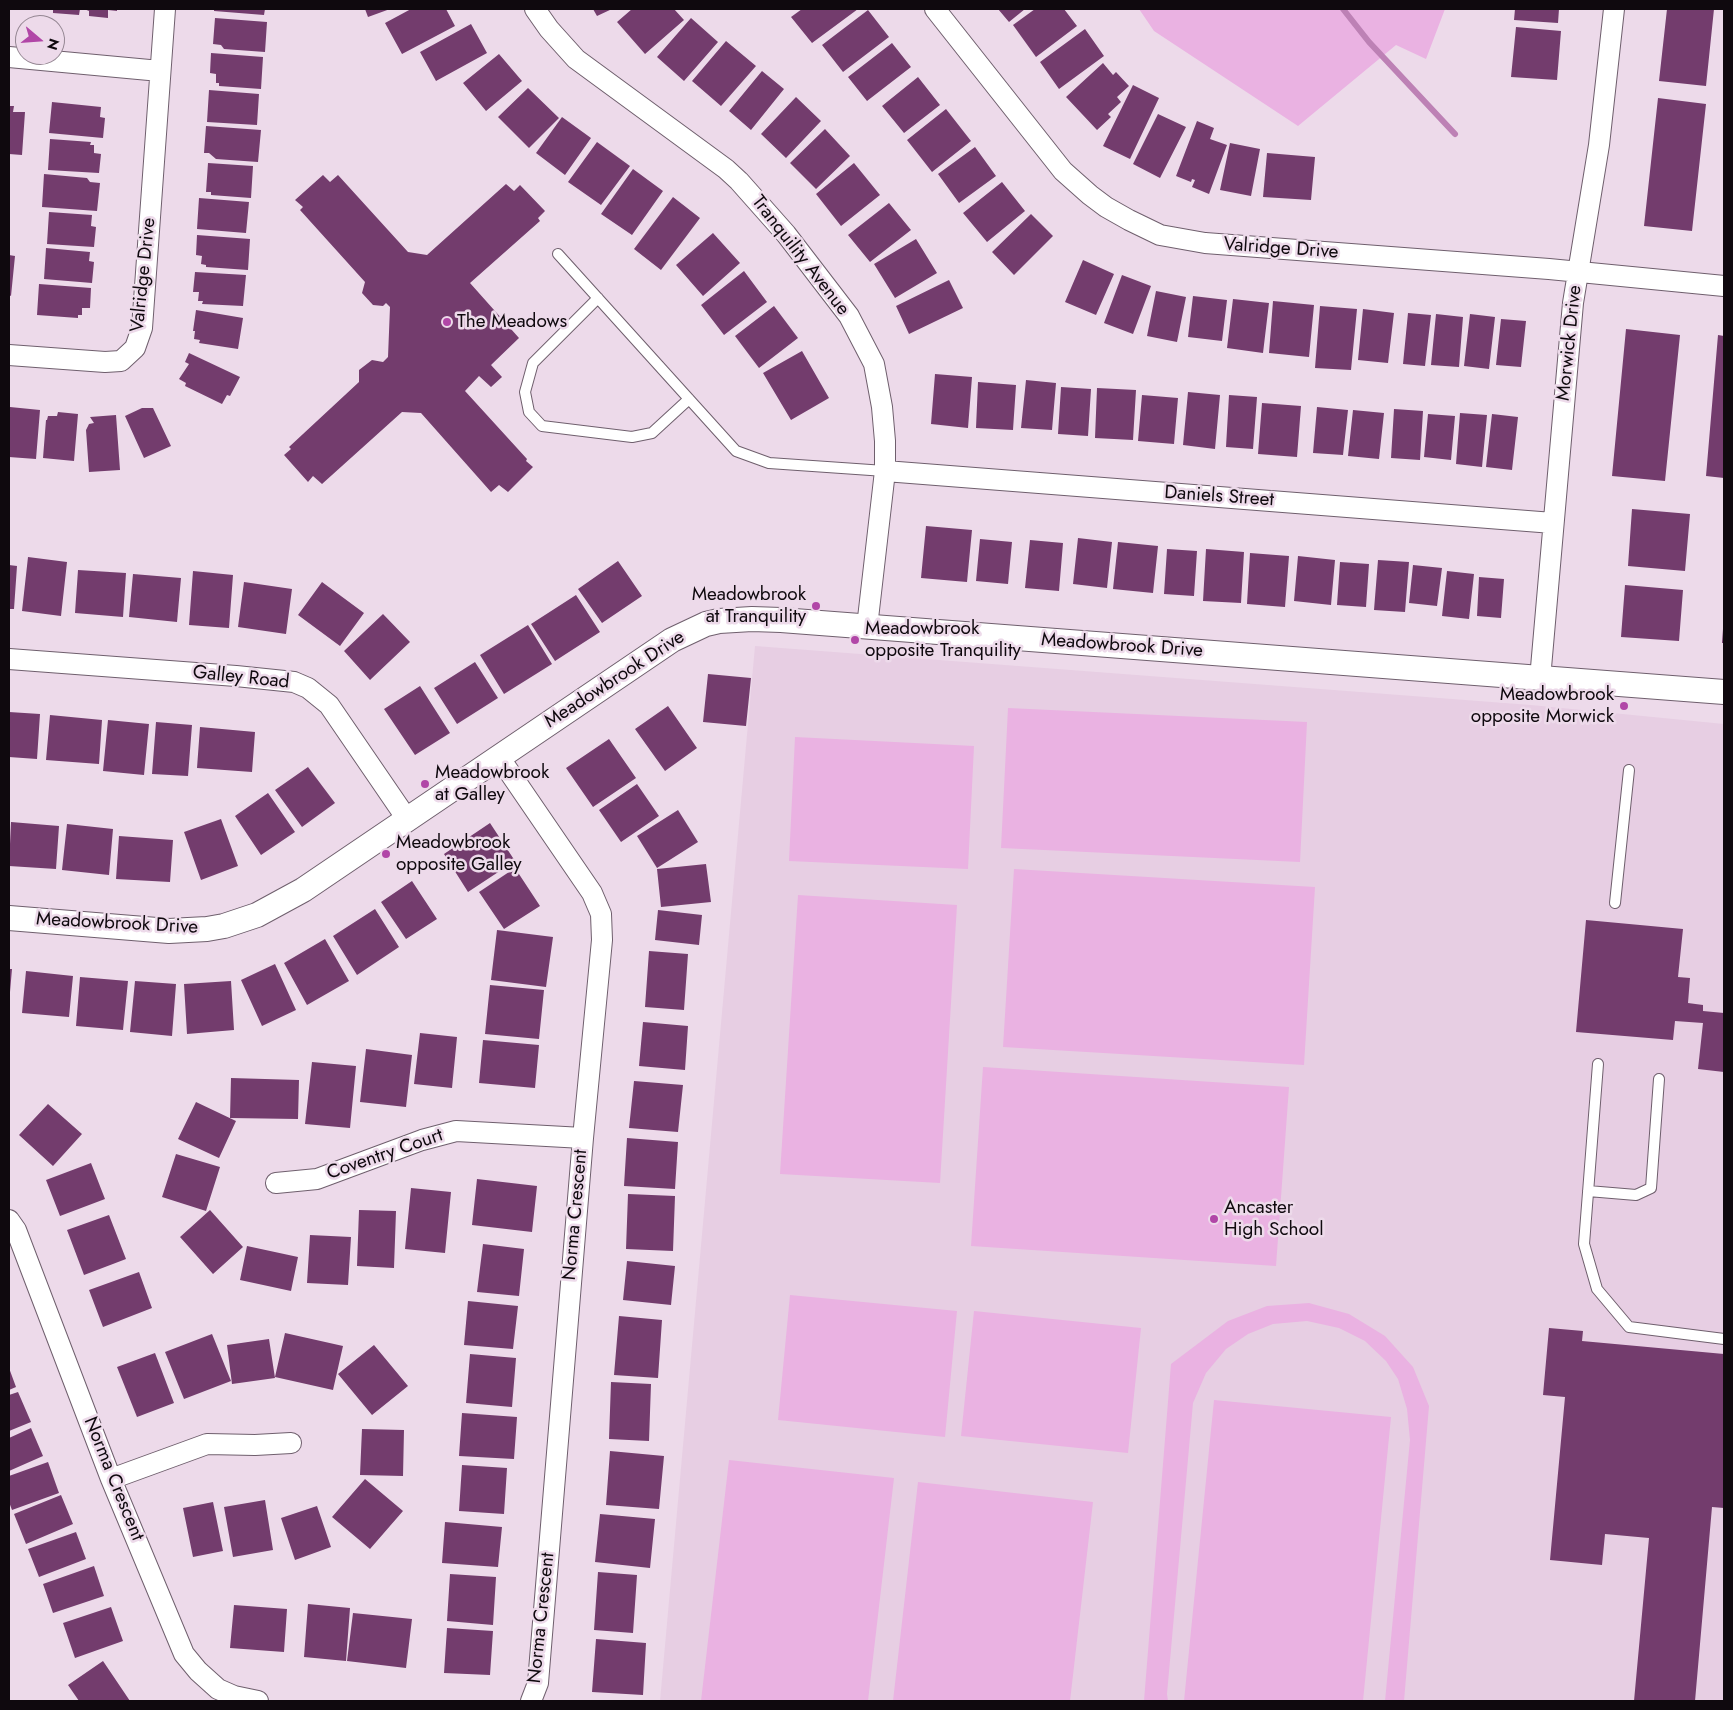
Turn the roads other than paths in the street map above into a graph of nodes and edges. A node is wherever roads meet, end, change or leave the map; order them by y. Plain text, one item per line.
1 (165, 9) edge
2 (535, 9) edge
3 (935, 9) edge
4 (1614, 9) edge
5 (9, 57) edge
6 (160, 71) junction
7 (558, 254) dead end
8 (1577, 272) junction
9 (1724, 286) edge
10 (598, 298) junction
11 (9, 355) edge
12 (689, 399) junction
13 (885, 471) junction
14 (1552, 523) junction
15 (867, 627) junction
16 (9, 659) edge
17 (1540, 679) junction
18 (1724, 692) edge
19 (500, 757) junction
20 (1629, 770) dead end
21 (408, 819) junction
22 (1615, 903) dead end
23 (9, 918) edge
24 (1598, 1064) dead end
25 (1659, 1079) dead end
26 (583, 1138) junction
27 (276, 1183) dead end
28 (1588, 1190) junction
29 (9, 1220) edge
30 (1724, 1339) edge
31 (291, 1443) dead end
32 (111, 1479) junction
33 (258, 1701) edge
34 (531, 1701) edge

1 - 6 street, Valridge Drive
2 - 13 street, Tranquility Avenue
3 - 8 street, Valridge Drive
4 - 8 street, Morwick Drive
5 - 6 street
6 - 11 street, Valridge Drive
7 - 10 lane
8 - 9 street, Valridge Drive
8 - 14 street, Morwick Drive
10 - 12 lane
10 - 12 lane
12 - 13 lane
13 - 14 street, Daniels Street
13 - 15 street, Tranquility Avenue
14 - 17 street, Morwick Drive
15 - 17 street, Meadowbrook Drive
15 - 19 street, Meadowbrook Drive
16 - 21 street, Galley Road
17 - 18 street, Meadowbrook Drive
19 - 21 street, Meadowbrook Drive
19 - 26 street, Norma Crescent
20 - 22 lane
21 - 23 street, Meadowbrook Drive
24 - 28 lane
25 - 28 lane
26 - 27 street, Coventry Court
26 - 34 street, Norma Crescent
28 - 30 lane
29 - 32 street, Norma Crescent
31 - 32 street
32 - 33 street, Norma Crescent

